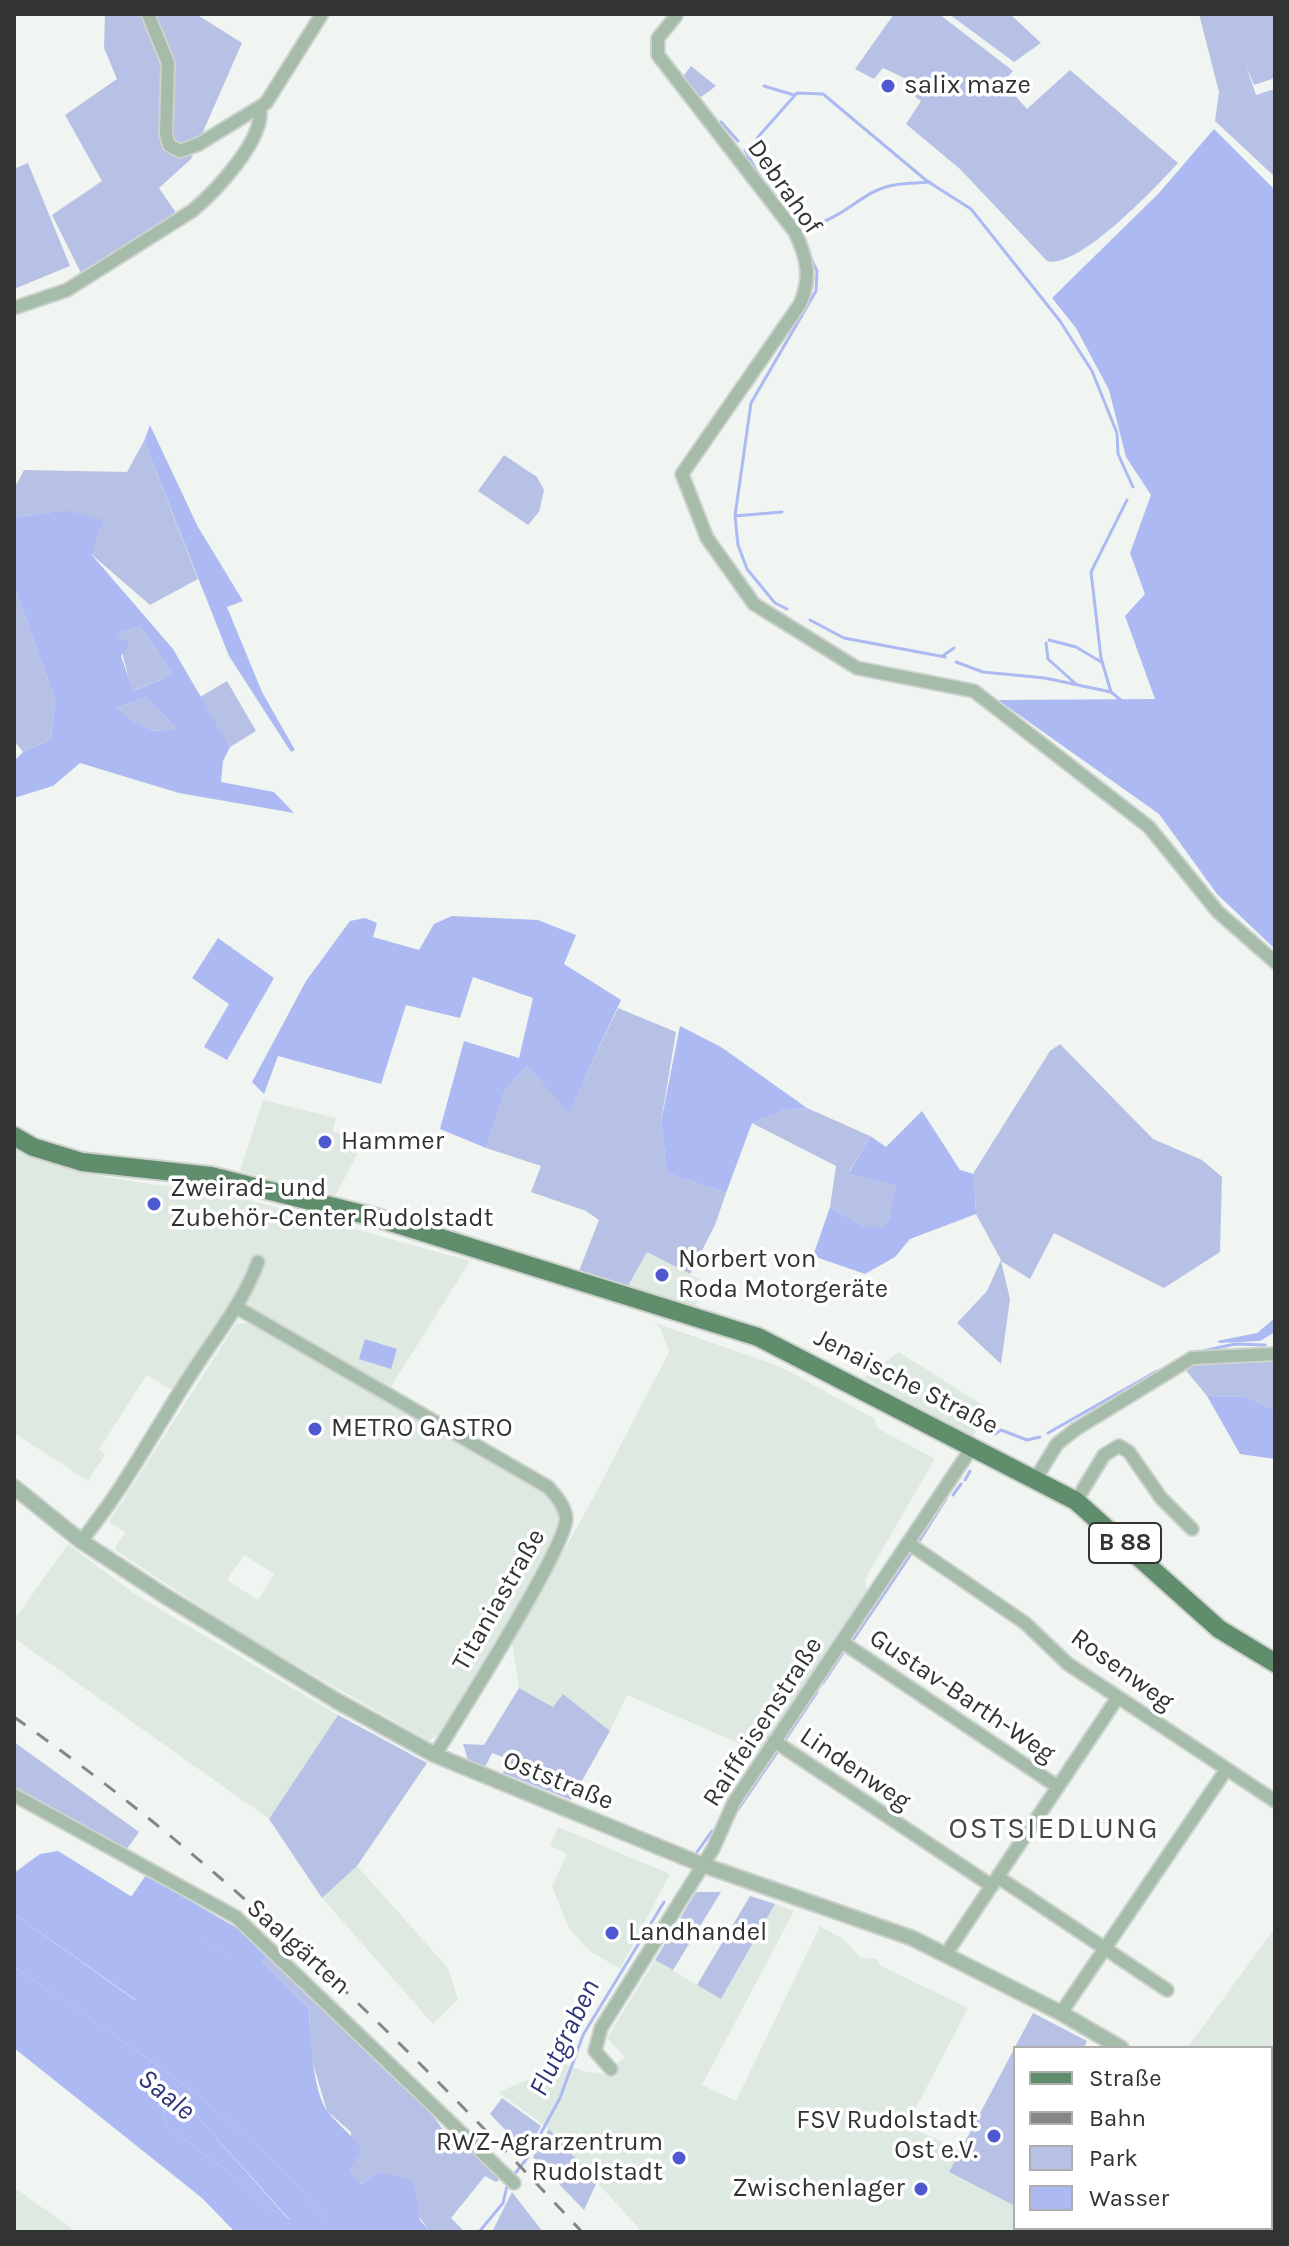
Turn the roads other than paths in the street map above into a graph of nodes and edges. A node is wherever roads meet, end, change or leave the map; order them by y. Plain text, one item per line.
1 (148, 14) edge
2 (322, 14) edge
3 (674, 14) edge
4 (260, 109) junction
5 (14, 308) edge
6 (1275, 962) edge
7 (14, 1136) edge
8 (258, 1262) dead end
9 (236, 1307) junction
10 (1275, 1354) edge
11 (973, 1446) junction
12 (1036, 1478) junction
13 (14, 1487) edge
14 (1076, 1501) junction
15 (1192, 1529) dead end
16 (81, 1541) junction
17 (908, 1543) junction
18 (842, 1642) junction
19 (1275, 1663) edge
20 (1118, 1697) junction
21 (774, 1741) junction
22 (435, 1755) junction
23 (1226, 1770) junction
24 (1058, 1787) junction
25 (14, 1795) edge
26 (1275, 1801) edge
27 (703, 1865) junction
28 (995, 1881) junction
29 (1103, 1948) junction
30 (946, 1954) junction
31 (1167, 1990) dead end
32 (1061, 2013) junction
33 (1118, 2046) edge
34 (611, 2069) dead end
35 (510, 2180) dead end

1 - 4 street
2 - 4 street
3 - 6 street, Debrahof
4 - 5 street
7 - 11 main road, Jenaische Straße / B 88
8 - 9 street
9 - 16 street
9 - 22 street, Titaniastraße
10 - 12 street
11 - 12 main road, Jenaische Straße / B 88
11 - 17 street, Raiffeisenstraße
12 - 14 main road, Jenaische Straße / B 88
13 - 16 street, Oststraße
14 - 15 street
14 - 19 main road, Jenaische Straße / B 88
16 - 22 street, Oststraße
17 - 18 street, Raiffeisenstraße
17 - 20 street, Rosenweg
18 - 21 street, Raiffeisenstraße
18 - 24 street, Gustav-Barth-Weg
20 - 23 street, Rosenweg
20 - 24 street
21 - 27 street, Raiffeisenstraße
21 - 28 street, Lindenweg
22 - 27 street, Oststraße
23 - 26 street, Rosenweg
23 - 29 street
24 - 28 street
25 - 35 street, Saalgärten
27 - 30 street, Oststraße
27 - 34 street, Raiffeisenstraße
28 - 29 street, Lindenweg
28 - 30 street
29 - 31 street, Lindenweg
29 - 32 street
30 - 32 street, Oststraße
32 - 33 street, Oststraße

